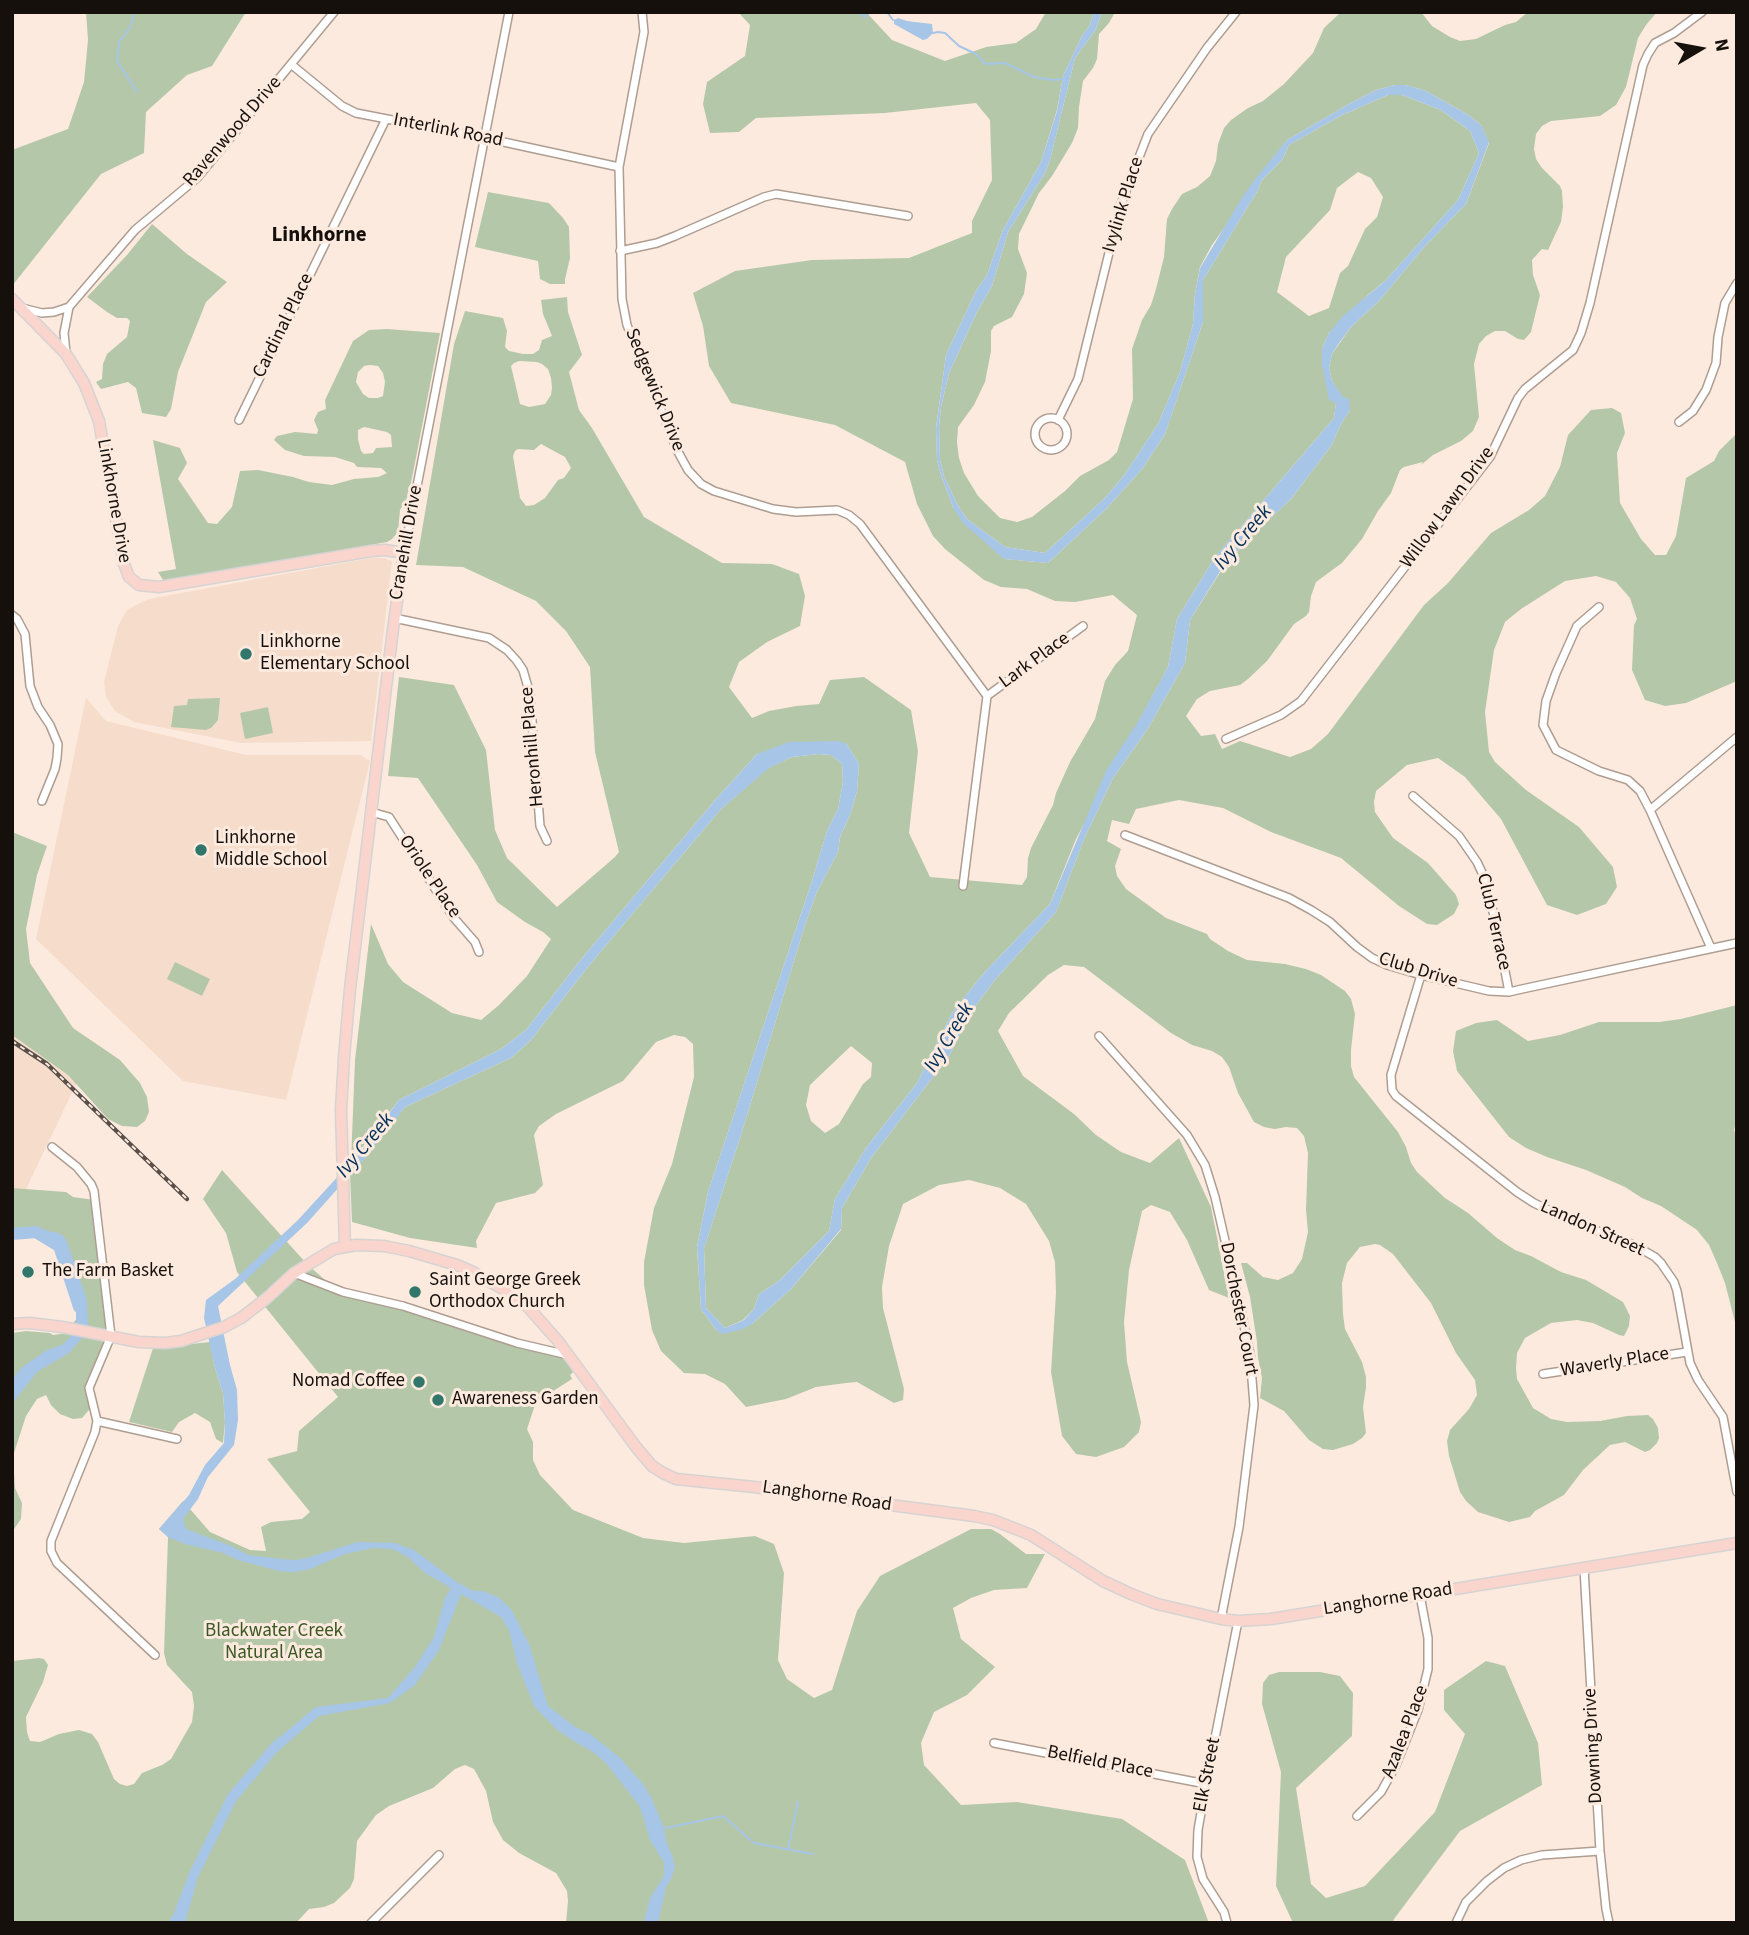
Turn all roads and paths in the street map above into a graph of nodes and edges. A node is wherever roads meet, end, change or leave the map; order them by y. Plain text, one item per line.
1 (334, 12) edge
2 (509, 12) edge
3 (642, 12) edge
4 (1236, 12) edge
5 (1702, 12) edge
6 (292, 65) junction
7 (386, 119) junction
8 (485, 138) junction
9 (619, 167) junction
10 (908, 216) dead end
11 (620, 251) junction
12 (1737, 283) edge
13 (12, 299) edge
14 (69, 307) junction
15 (21, 308) junction
16 (66, 354) junction
17 (1058, 419) junction
18 (239, 420) dead end
19 (1679, 422) dead end
20 (404, 554) junction
21 (1599, 607) dead end
22 (12, 615) edge
23 (394, 618) junction
24 (1083, 626) dead end
25 (987, 696) junction
26 (1737, 737) edge
27 (1226, 739) dead end
28 (1413, 796) dead end
29 (42, 801) dead end
30 (1650, 810) junction
31 (371, 812) junction
32 (1125, 835) dead end
33 (547, 841) dead end
34 (963, 886) dead end
35 (1737, 943) edge
36 (1711, 948) junction
37 (479, 952) dead end
38 (1421, 975) junction
39 (1508, 992) junction
40 (1099, 1036) dead end
41 (52, 1147) dead end
42 (345, 1247) junction
43 (294, 1273) junction
44 (12, 1324) edge
45 (107, 1335) junction
46 (1687, 1352) junction
47 (569, 1355) junction
48 (1543, 1374) dead end
49 (97, 1421) junction
50 (177, 1439) dead end
51 (1737, 1492) edge
52 (1737, 1543) edge
53 (1584, 1569) junction
54 (1420, 1595) junction
55 (1221, 1619) junction
56 (1238, 1621) junction
57 (155, 1655) dead end
58 (994, 1743) dead end
59 (1206, 1784) junction
60 (1357, 1816) dead end
61 (1600, 1851) junction
62 (439, 1855) dead end
63 (372, 1923) edge
64 (1227, 1923) edge
65 (1456, 1923) edge
66 (1609, 1923) edge

1 - 6 street, Ravenwood Drive
2 - 8 street, Cranehill Drive
3 - 9 street, Sedgewick Drive
4 - 17 street, Ivylink Place
5 - 27 street, Willow Lawn Drive
6 - 7 street, Interlink Road
6 - 14 street, Ravenwood Drive
7 - 8 street, Interlink Road
7 - 18 street, Cardinal Place
8 - 9 street, Interlink Road
8 - 20 street, Cranehill Drive
9 - 11 street, Sedgewick Drive
10 - 11 street
11 - 25 street, Sedgewick Drive
12 - 19 street
13 - 15 main road, Linkhorne Drive
14 - 15 street
14 - 16 street
15 - 16 main road, Linkhorne Drive
16 - 20 main road, Linkhorne Drive
17 - 17 street, Ivylink Place
20 - 23 main road, Cranehill Drive
21 - 30 street
22 - 29 street
23 - 31 main road, Cranehill Drive
23 - 33 street, Heronhill Place
24 - 25 street, Lark Place
25 - 34 street
26 - 30 street
28 - 39 street, Club Terrace
30 - 36 street
31 - 37 street, Oriole Place
31 - 42 main road, Cranehill Drive
32 - 38 street, Club Drive
35 - 36 street, Club Drive
36 - 39 street, Club Drive
38 - 39 street, Club Drive
38 - 46 street, Landon Street
40 - 55 street, Dorchester Court
41 - 45 street
42 - 43 main road, Langhorne Road
42 - 47 main road, Langhorne Road
43 - 45 main road, Langhorne Road
43 - 47 street
44 - 45 main road, Langhorne Road
45 - 49 street
46 - 48 street, Waverly Place
46 - 51 street, Landon Street
47 - 55 main road, Langhorne Road
49 - 50 street
49 - 57 street
52 - 53 main road, Langhorne Road
53 - 54 main road, Langhorne Road
53 - 61 street, Downing Drive
54 - 56 main road, Langhorne Road
54 - 60 street, Azalea Place
55 - 56 main road, Langhorne Road
56 - 59 street, Elk Street
58 - 59 street, Belfield Place
59 - 64 street, Elk Street
61 - 65 street
61 - 66 street, Downing Drive
62 - 63 street

